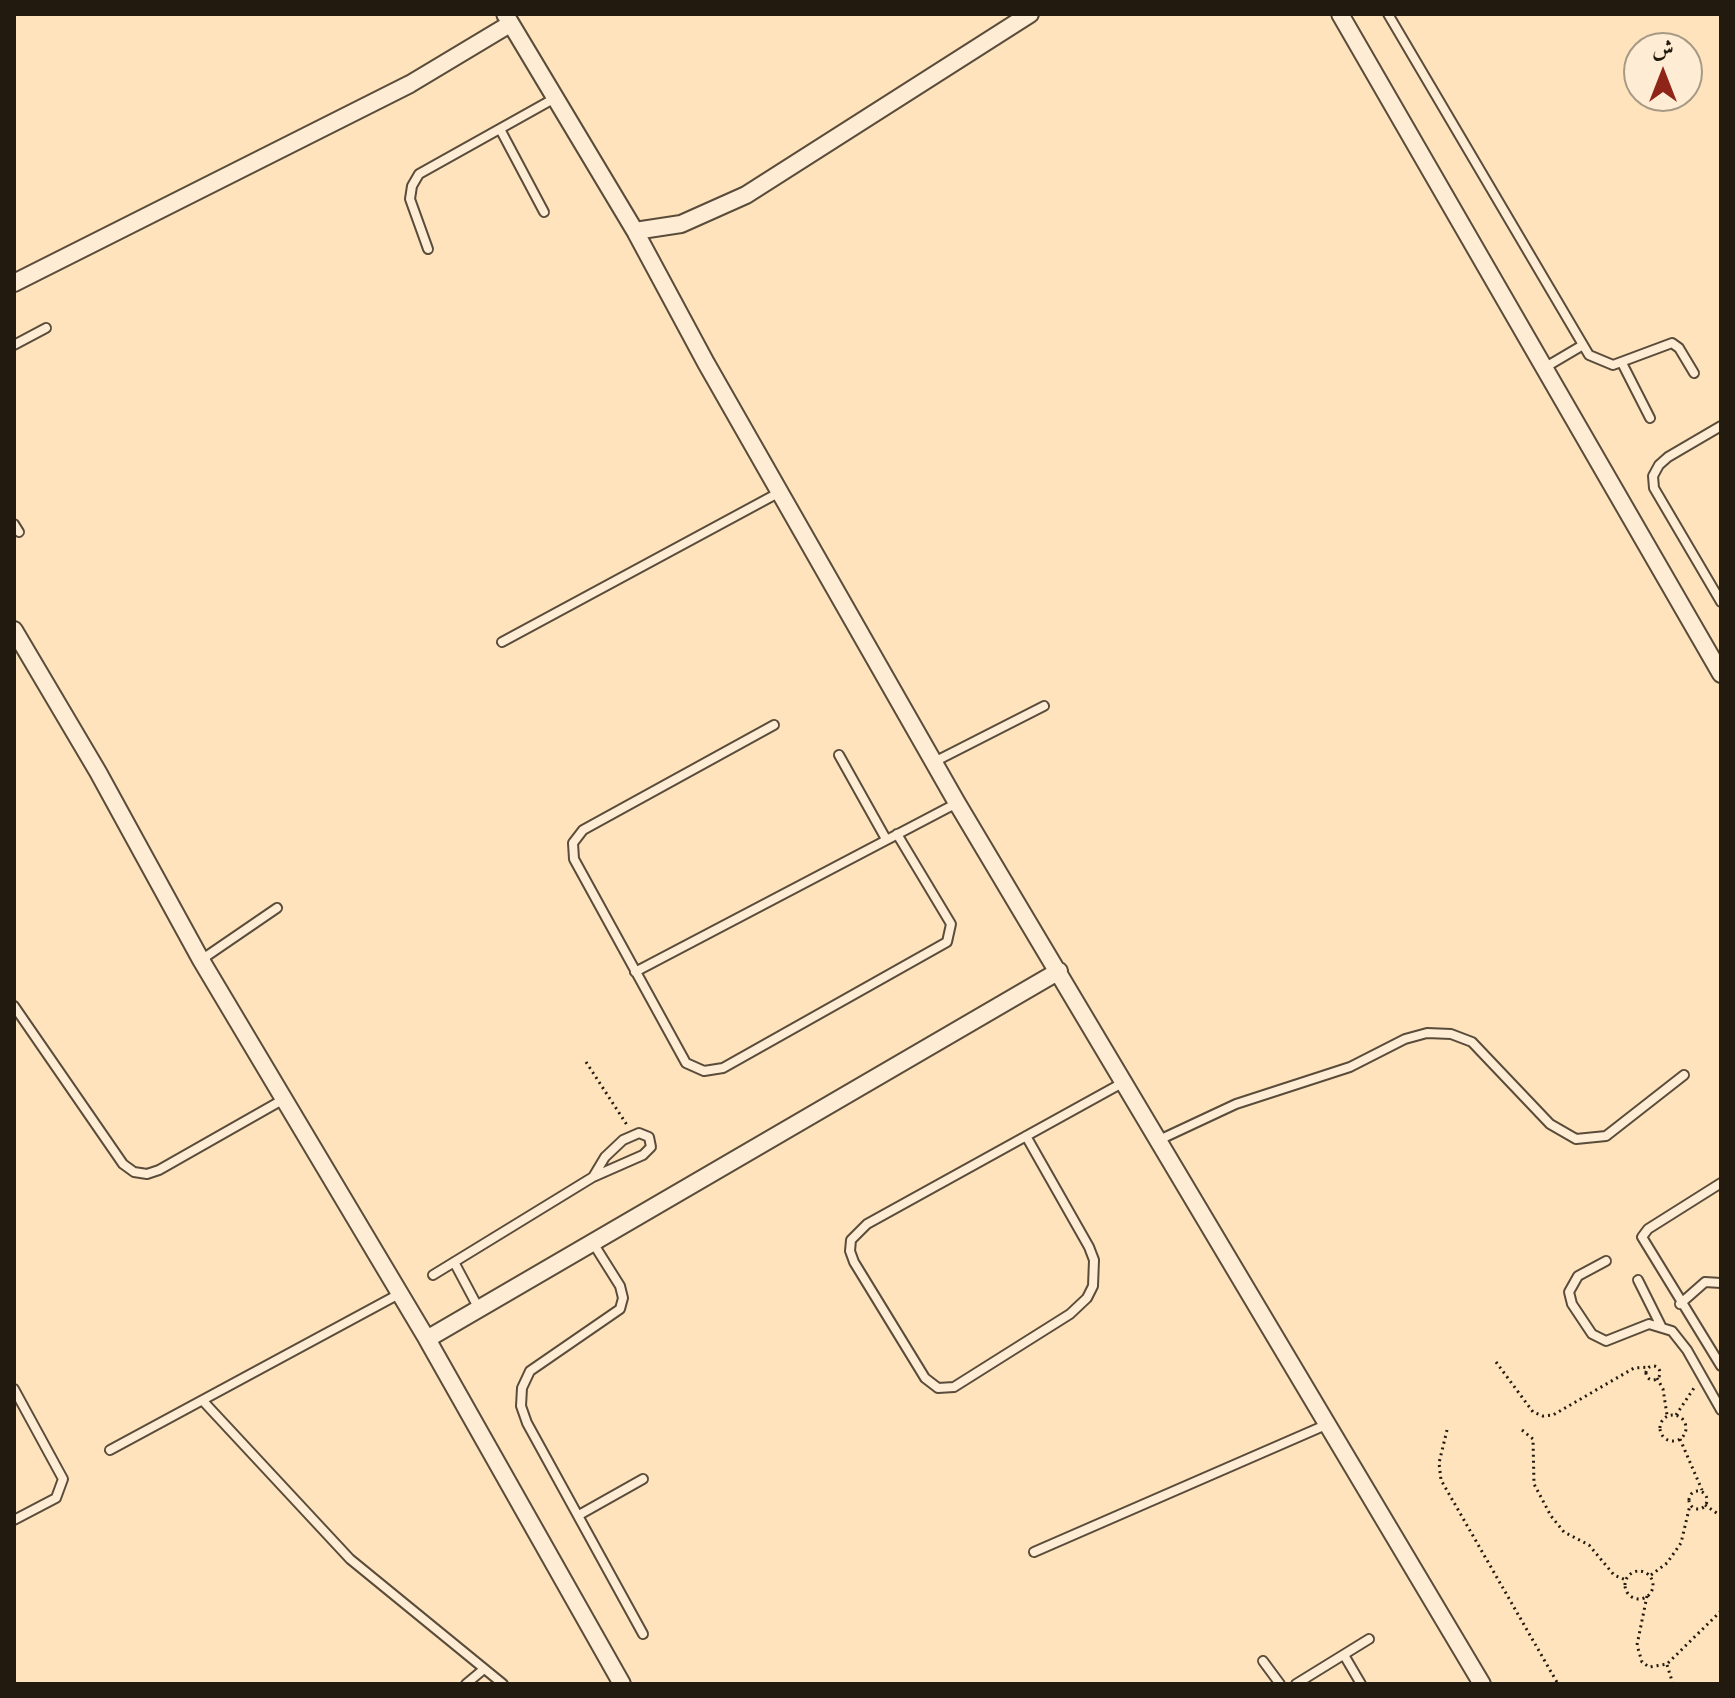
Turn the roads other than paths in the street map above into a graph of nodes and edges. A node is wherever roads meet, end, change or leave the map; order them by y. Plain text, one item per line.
1 (1030, 14) edge
2 (1340, 14) edge
3 (1388, 14) edge
4 (507, 19) edge
5 (1012, 19) edge
6 (556, 97) junction
7 (500, 129) junction
8 (544, 212) dead end
9 (635, 231) junction
10 (428, 249) dead end
11 (14, 283) edge
12 (46, 328) dead end
13 (14, 345) edge
14 (1583, 345) junction
15 (1622, 363) junction
16 (1544, 368) junction
17 (1694, 373) dead end
18 (1650, 418) dead end
19 (1721, 426) edge
20 (780, 492) junction
21 (1721, 602) edge
22 (14, 630) edge
23 (502, 642) dead end
24 (1721, 674) edge
25 (1044, 706) dead end
26 (774, 725) dead end
27 (839, 755) dead end
28 (934, 762) junction
29 (957, 803) junction
30 (897, 834) junction
31 (886, 839) junction
32 (277, 908) dead end
33 (201, 960) junction
34 (1059, 971) junction
35 (635, 972) junction
36 (14, 1006) edge
37 (1684, 1075) dead end
38 (1125, 1082) junction
39 (284, 1099) junction
40 (1026, 1136) junction
41 (1159, 1140) junction
42 (593, 1177) junction
43 (1721, 1183) edge
44 (592, 1242) junction
45 (1606, 1261) dead end
46 (454, 1262) junction
47 (433, 1275) dead end
48 (1638, 1280) dead end
49 (1721, 1283) edge
50 (399, 1294) junction
51 (1680, 1304) junction
52 (480, 1309) junction
53 (1661, 1326) junction
54 (427, 1339) junction
55 (1721, 1366) edge
56 (14, 1389) edge
57 (203, 1401) junction
58 (1721, 1410) edge
59 (1328, 1423) junction
60 (110, 1450) dead end
61 (643, 1479) dead end
62 (579, 1515) junction
63 (14, 1520) edge
64 (1034, 1552) dead end
65 (643, 1634) dead end
66 (1369, 1639) dead end
67 (1344, 1655) junction
68 (1263, 1661) dead end
69 (484, 1669) junction
70 (466, 1684) edge
71 (503, 1684) edge
72 (622, 1684) edge
73 (1280, 1684) edge
74 (1296, 1684) edge
75 (1361, 1684) edge
76 (1482, 1684) edge

1 - 5 street
2 - 16 street
3 - 14 lane
4 - 6 street
4 - 11 street
5 - 9 street
6 - 7 lane
6 - 9 street
7 - 8 lane
7 - 10 lane
9 - 20 street
12 - 13 lane
14 - 15 lane
14 - 16 lane
15 - 17 lane
15 - 18 lane
16 - 24 street
19 - 21 lane
20 - 23 lane
20 - 28 street
22 - 33 street
25 - 28 lane
26 - 35 lane
27 - 31 lane
28 - 29 street
29 - 30 lane
29 - 34 street
30 - 31 lane
30 - 35 lane
31 - 35 lane
32 - 33 lane
33 - 39 street
34 - 38 street
34 - 44 street
36 - 39 lane
37 - 41 lane
38 - 40 lane
38 - 41 street
39 - 50 street
40 - 40 lane
41 - 59 street
42 - 42 lane
42 - 46 lane
43 - 51 lane
44 - 52 street
44 - 62 lane
45 - 53 lane
46 - 47 lane
46 - 52 lane
48 - 53 lane
49 - 51 lane
50 - 54 street
50 - 57 lane
51 - 55 lane
52 - 54 street
53 - 58 lane
54 - 72 street
56 - 63 lane
57 - 60 lane
57 - 69 lane
59 - 64 lane
59 - 76 street
61 - 62 lane
62 - 65 lane
66 - 67 lane
67 - 74 lane
67 - 75 lane
68 - 73 lane
69 - 70 lane
69 - 71 lane

